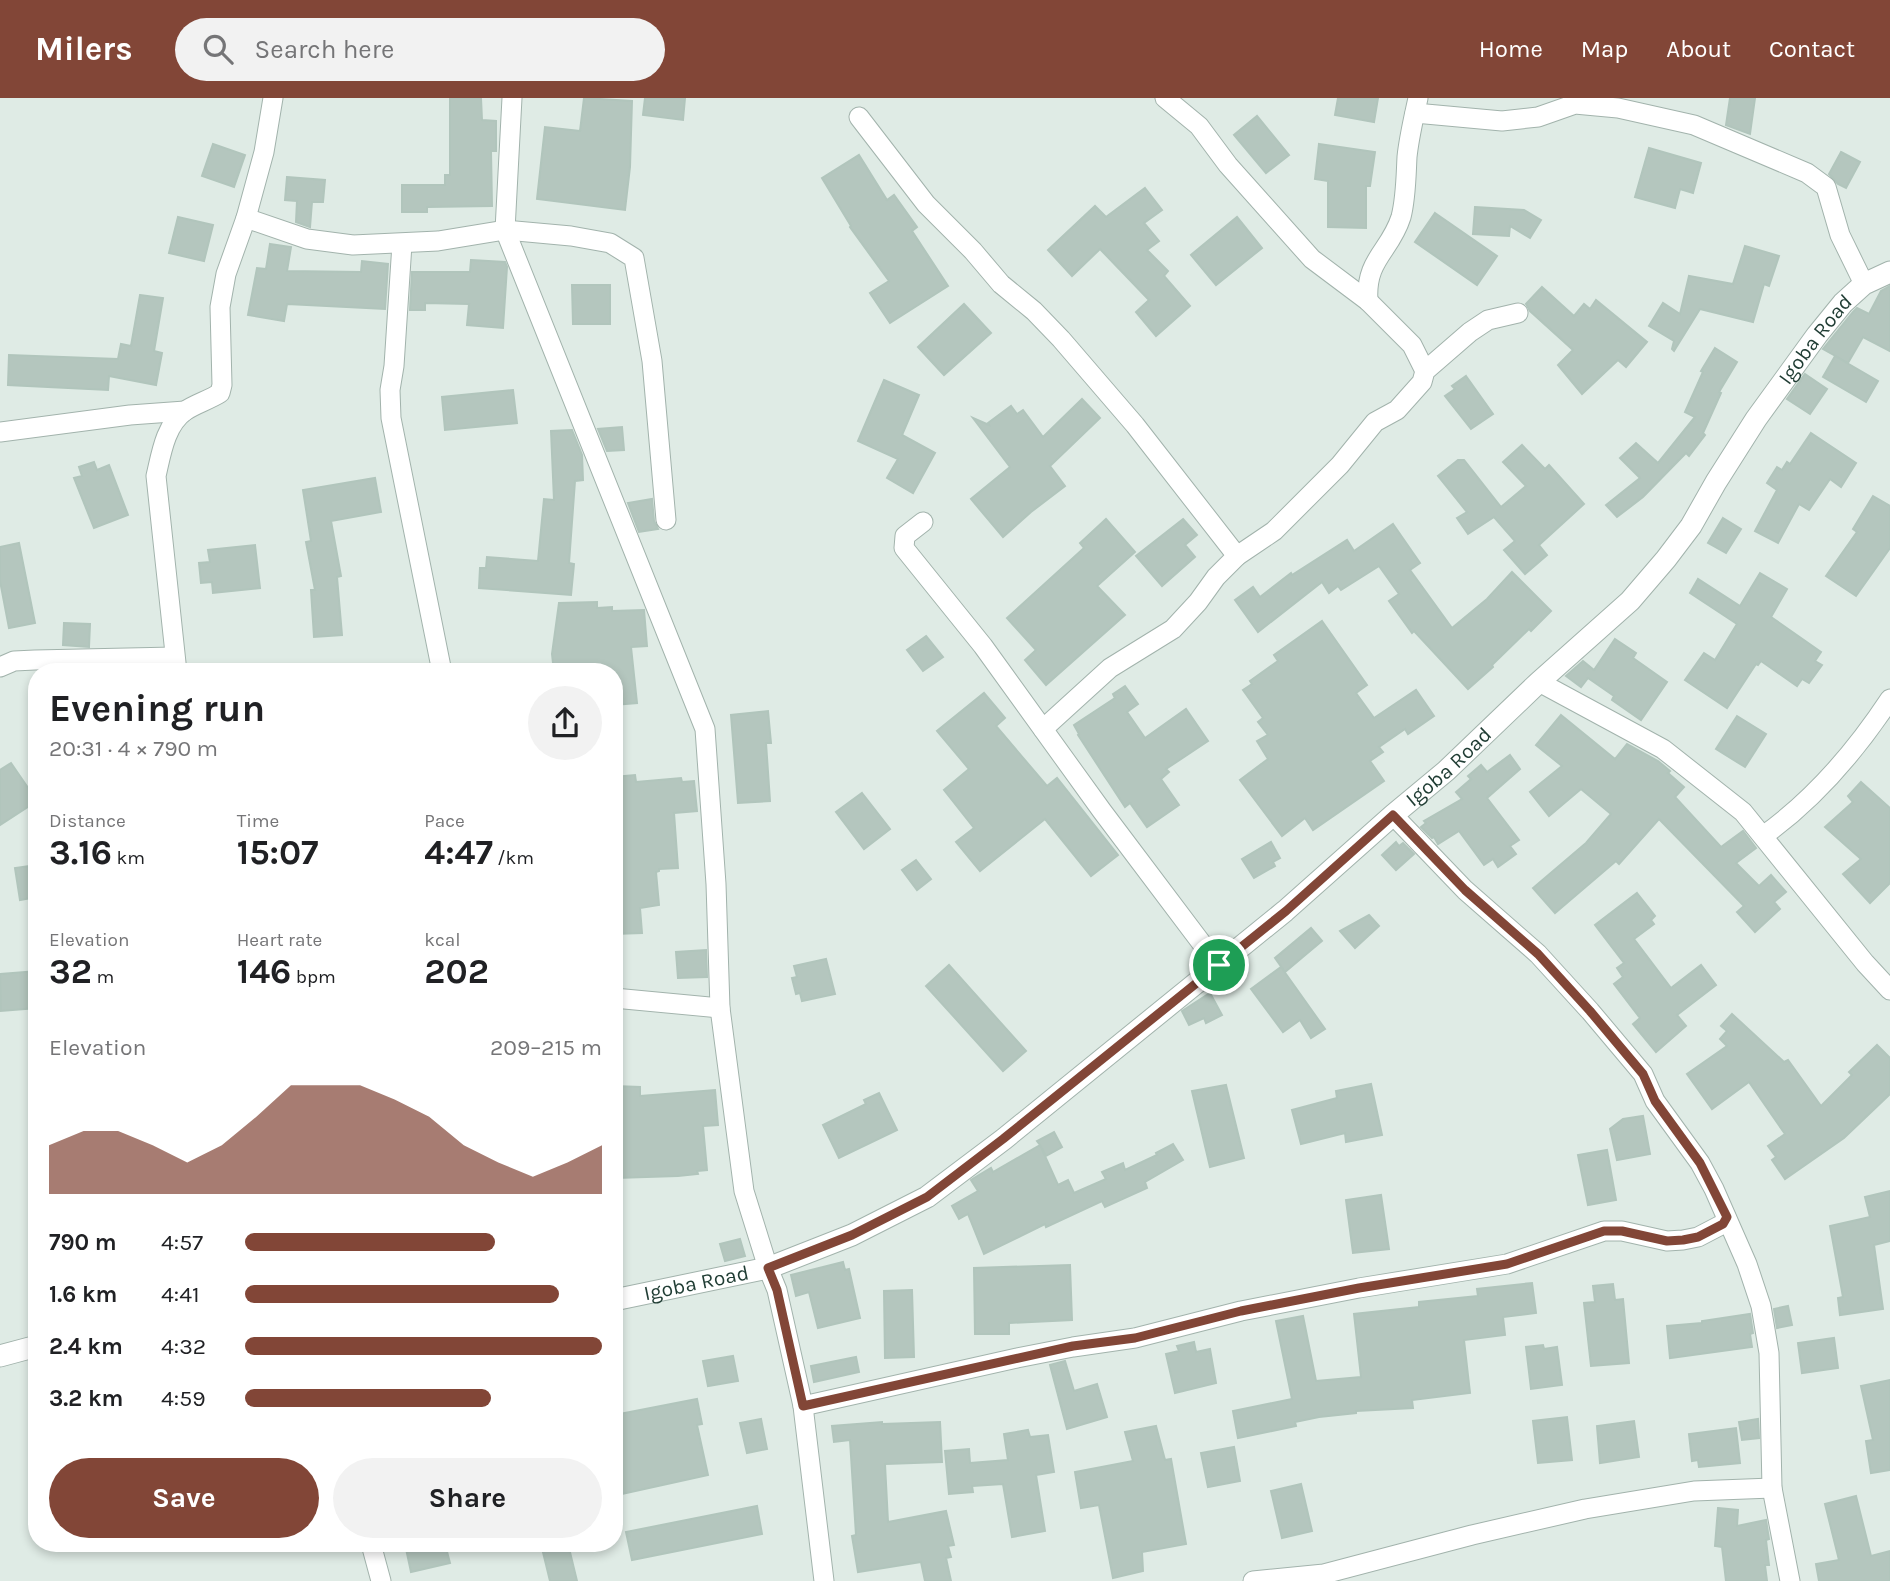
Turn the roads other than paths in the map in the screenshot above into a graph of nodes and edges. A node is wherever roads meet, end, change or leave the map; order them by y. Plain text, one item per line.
1 (274, 98) edge
2 (512, 98) edge
3 (1165, 98) edge
4 (1417, 105) edge
5 (859, 117) dead end
6 (246, 218) junction
7 (505, 230) junction
8 (402, 244) junction
9 (1890, 272) edge
10 (1864, 284) junction
11 (1368, 301) junction
12 (1518, 313) dead end
13 (1425, 371) junction
14 (185, 411) junction
15 (0, 432) edge
16 (666, 520) dead end
17 (923, 522) dead end
18 (1237, 556) junction
19 (140, 663) edge
20 (175, 663) edge
21 (440, 663) edge
22 (0, 667) edge
23 (1539, 682) junction
24 (1890, 699) edge
25 (1043, 729) junction
26 (1393, 815) junction
27 (1763, 836) junction
28 (1219, 965) junction
29 (1890, 989) edge
30 (623, 999) edge
31 (720, 1008) junction
32 (1727, 1217) junction
33 (768, 1268) junction
34 (623, 1298) edge
35 (28, 1348) edge
36 (0, 1356) edge
37 (803, 1406) junction
38 (1772, 1488) junction
39 (373, 1552) edge
40 (381, 1581) edge
41 (824, 1581) edge
42 (1253, 1581) edge
43 (1790, 1581) edge

1 - 6 street
2 - 7 street
3 - 11 street
4 - 10 street
4 - 11 street
5 - 18 street
6 - 8 street
6 - 14 street
7 - 8 street
7 - 16 street
7 - 31 street
8 - 21 street
9 - 10 street, Igoba Road
10 - 23 street, Igoba Road
11 - 13 street
12 - 13 street
13 - 18 street
14 - 15 street
14 - 20 street
17 - 25 street
18 - 25 street
19 - 22 street
23 - 26 street, Igoba Road
23 - 27 street
24 - 27 street
25 - 28 street
26 - 28 street, Igoba Road
26 - 32 street
27 - 29 street
28 - 33 street, Igoba Road
30 - 31 street
31 - 33 street
32 - 37 street
32 - 38 street
33 - 34 street, Igoba Road
33 - 37 street
35 - 36 street
37 - 41 street
38 - 42 street
38 - 43 street
39 - 40 street

